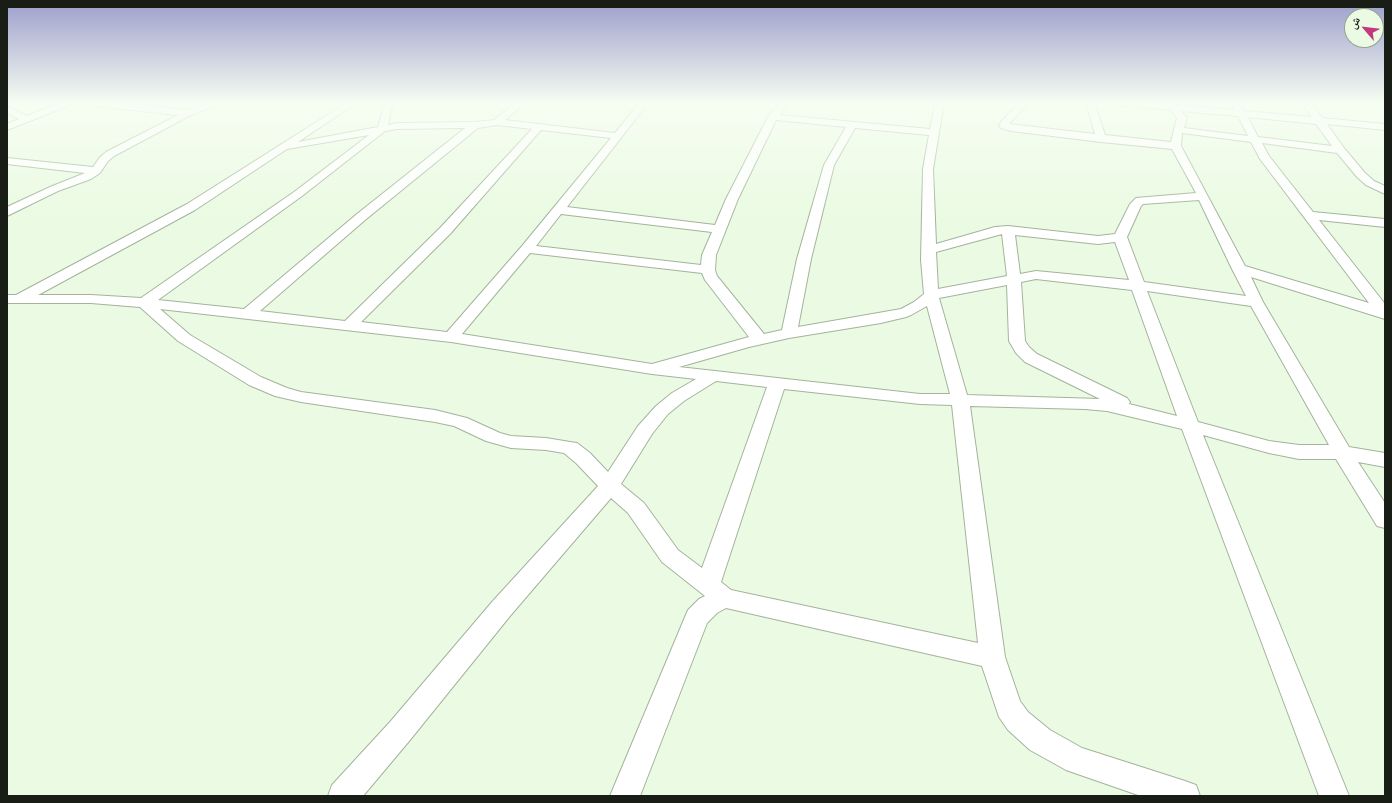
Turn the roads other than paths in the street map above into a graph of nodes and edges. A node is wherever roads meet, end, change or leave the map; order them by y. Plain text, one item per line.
1 (138, 139) edge
2 (295, 139) edge
3 (329, 139) edge
4 (368, 139) edge
5 (457, 139) edge
6 (528, 139) edge
7 (613, 139) edge
8 (762, 139) edge
9 (843, 139) edge
10 (933, 139) edge
11 (1178, 139) edge
12 (1254, 139) edge
13 (1258, 139) edge
14 (1333, 139) edge
15 (280, 149) junction
16 (1340, 150) junction
17 (7, 161) edge
18 (96, 171) junction
19 (1385, 191) edge
20 (1203, 196) junction
21 (557, 210) junction
22 (7, 212) edge
23 (1309, 215) junction
24 (1385, 223) edge
25 (720, 229) junction
26 (1008, 230) junction
27 (1120, 237) junction
28 (527, 249) junction
29 (929, 250) junction
30 (1239, 269) junction
31 (708, 270) junction
32 (1014, 279) junction
33 (1140, 286) junction
34 (931, 295) junction
35 (13, 299) edge
36 (1256, 302) junction
37 (144, 303) junction
38 (1384, 313) edge
39 (248, 315) junction
40 (348, 326) junction
41 (789, 333) junction
42 (451, 337) junction
43 (760, 340) junction
44 (652, 369) junction
45 (712, 376) junction
46 (777, 383) junction
47 (960, 400) junction
48 (1140, 412) junction
49 (1190, 426) junction
50 (1342, 452) junction
51 (1385, 460) edge
52 (610, 486) junction
53 (1385, 520) edge
54 (716, 592) junction
55 (992, 657) junction
56 (343, 796) edge
57 (625, 796) edge
58 (1185, 796) edge
59 (1334, 796) edge

1 - 18 street
2 - 15 street
3 - 15 street
4 - 37 street
5 - 39 street
6 - 40 street
7 - 21 street
8 - 25 street
9 - 41 street
10 - 29 street
11 - 20 street
12 - 23 street
13 - 16 street
14 - 16 street
15 - 35 street
16 - 19 street
17 - 18 street
18 - 22 street
20 - 27 street
20 - 30 street
21 - 25 street
21 - 28 street
23 - 24 street
23 - 38 street
25 - 31 street
26 - 27 street
26 - 29 street
26 - 32 street
27 - 33 street
28 - 31 street
28 - 42 street
29 - 34 street
30 - 36 street
30 - 38 street
31 - 43 street
32 - 33 street
32 - 34 street
32 - 48 street
33 - 36 street
33 - 49 street
34 - 41 street
34 - 47 street
35 - 37 street
36 - 50 street
37 - 39 street
37 - 52 street
39 - 40 street
40 - 42 street
41 - 43 street
42 - 44 street
43 - 44 street
44 - 45 street
45 - 46 street
45 - 52 street
46 - 47 street
46 - 54 street
47 - 48 street
47 - 55 street
48 - 49 street
49 - 50 street
49 - 59 street
50 - 51 street
50 - 53 street
52 - 54 street
52 - 56 street
54 - 55 street
54 - 57 street
55 - 58 street

